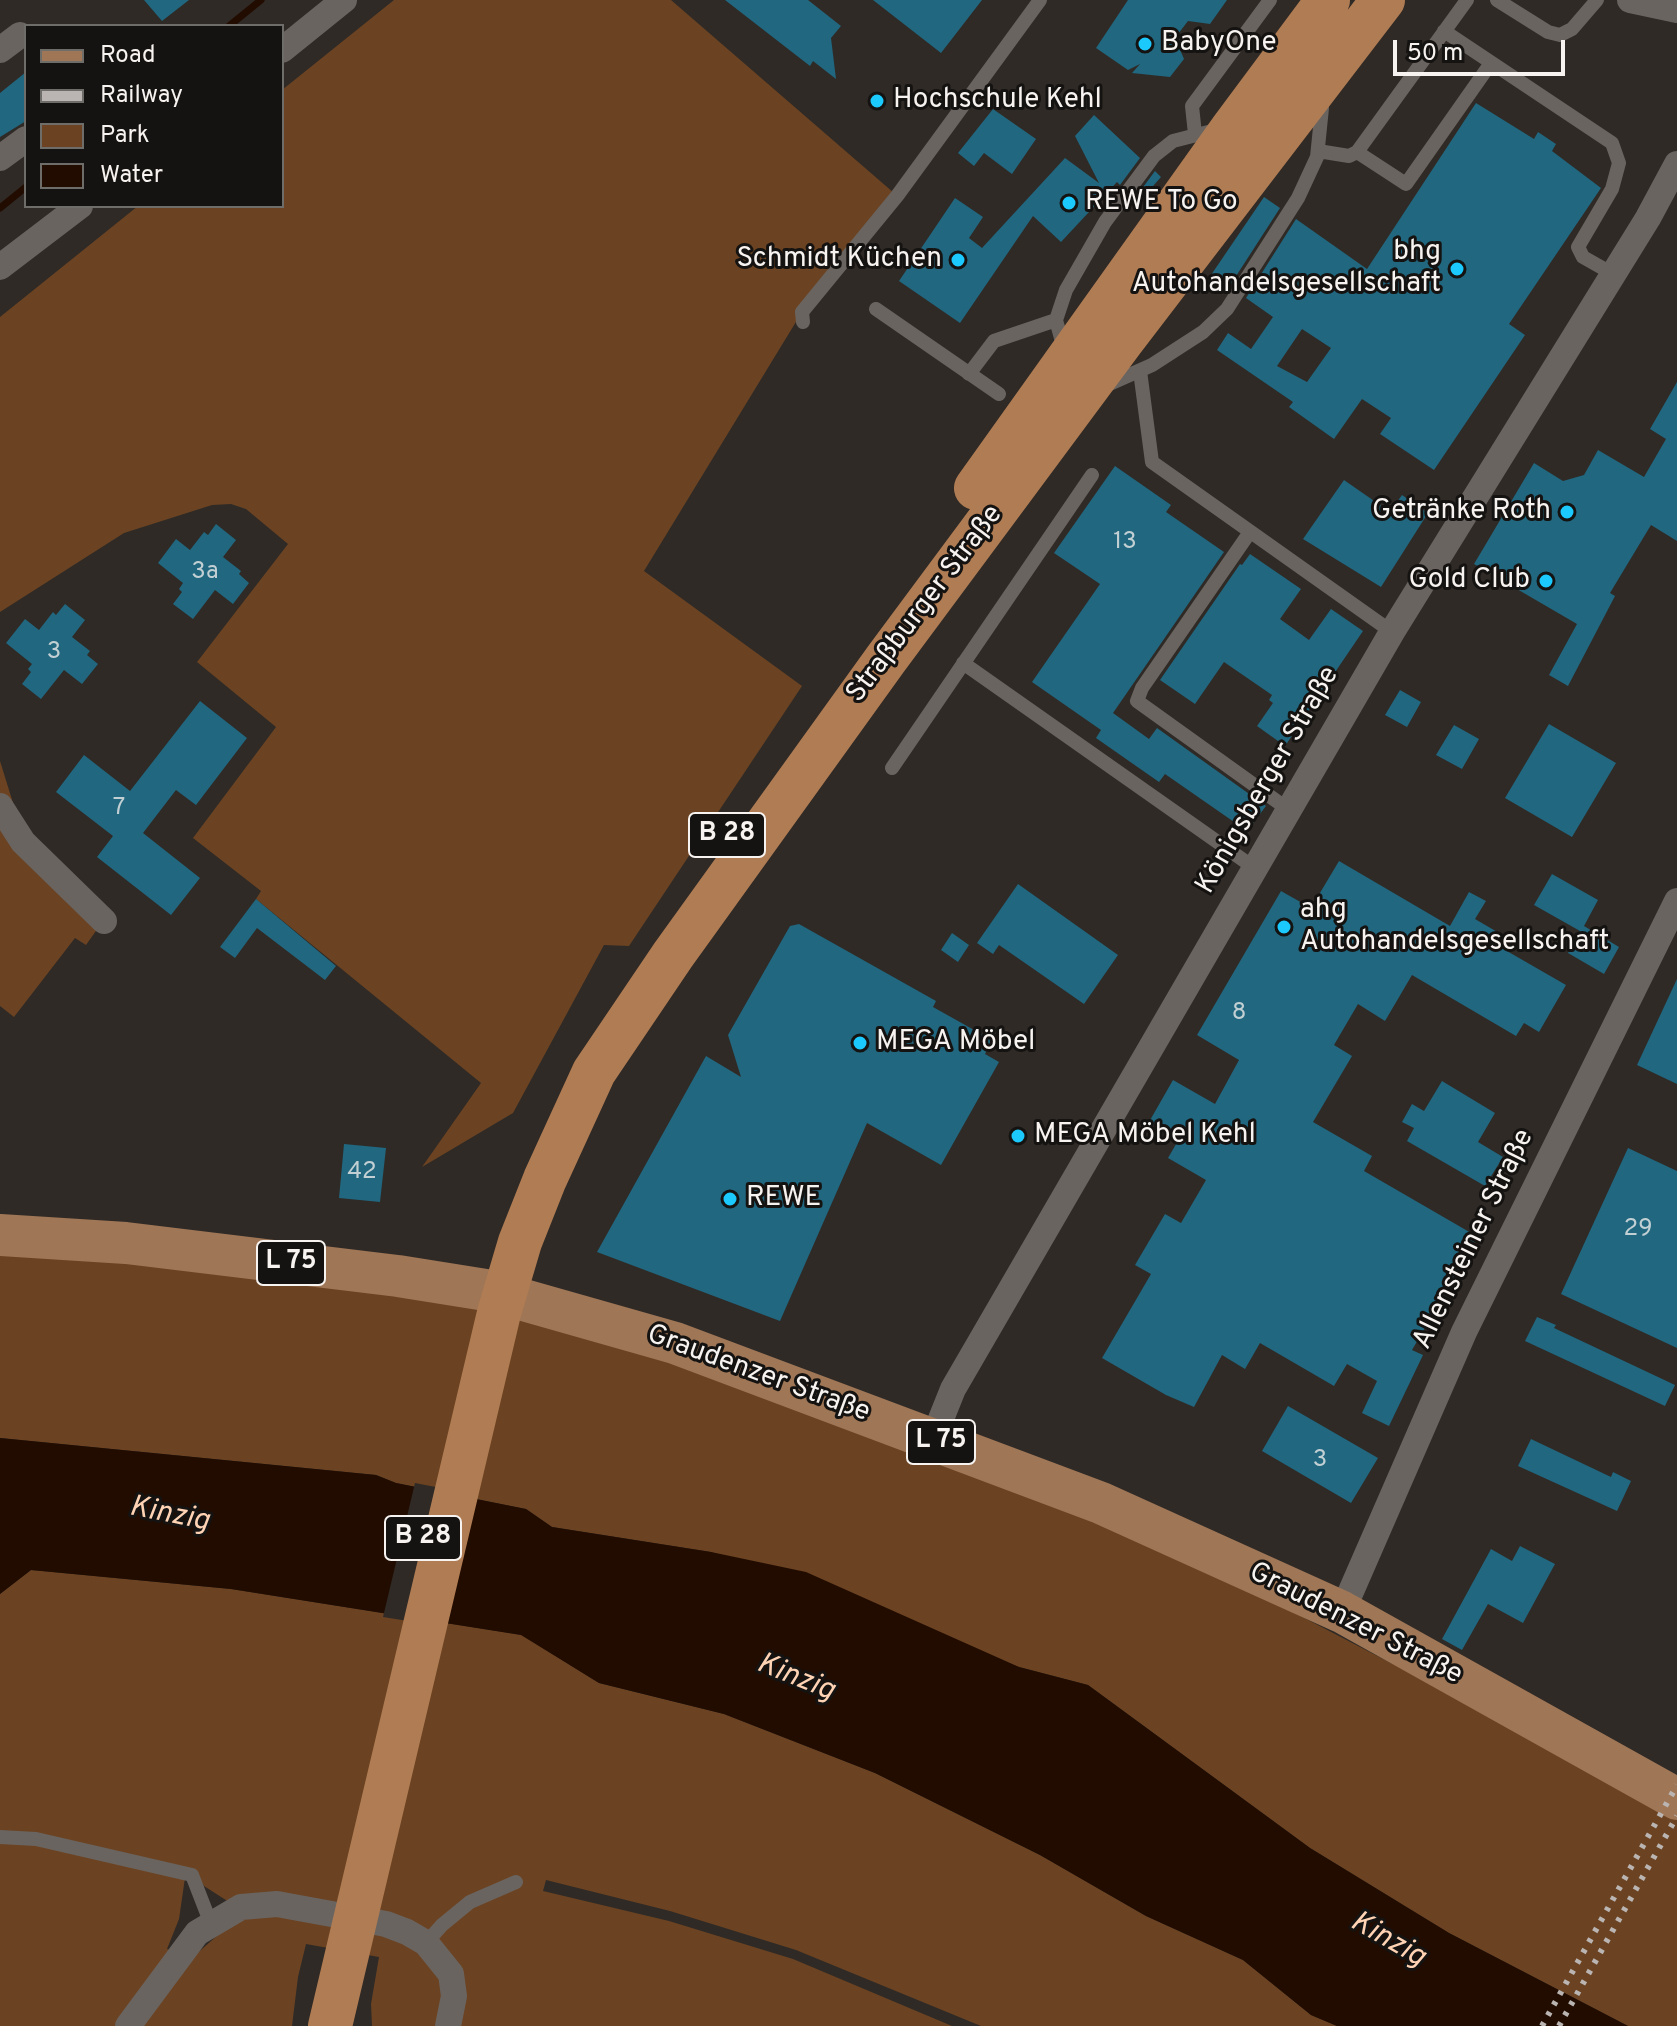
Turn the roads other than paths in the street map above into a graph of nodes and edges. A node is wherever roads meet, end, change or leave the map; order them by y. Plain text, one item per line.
1 (344, 0) edge
2 (1040, 0) edge
3 (1270, 0) edge
4 (1328, 0) edge
5 (1383, 0) edge
6 (1467, 0) edge
7 (1497, 0) edge
8 (1597, 0) edge
9 (1630, 0) edge
10 (1677, 10) edge
11 (1444, 31) junction
12 (284, 48) edge
13 (1491, 63) junction
14 (1314, 91) junction
15 (1214, 132) junction
16 (24, 140) edge
17 (1318, 151) junction
18 (1357, 152) junction
19 (0, 158) edge
20 (1677, 164) edge
21 (77, 208) edge
22 (0, 267) edge
23 (1613, 274) junction
24 (876, 309) dead end
25 (803, 322) dead end
26 (1069, 357) junction
27 (1140, 371) junction
28 (969, 374) junction
29 (999, 394) dead end
30 (1092, 475) dead end
31 (1250, 532) junction
32 (1392, 632) junction
33 (963, 663) junction
34 (892, 768) dead end
35 (0, 806) edge
36 (1289, 810) junction
37 (1256, 869) junction
38 (1677, 901) edge
39 (104, 921) dead end
40 (0, 1235) edge
41 (933, 1439) junction
42 (1342, 1612) junction
43 (1677, 1799) edge
44 (0, 1837) edge
45 (516, 1882) dead end
46 (211, 1924) junction
47 (345, 1927) junction
48 (426, 1943) junction
49 (141, 2021) edge
50 (306, 2026) edge
51 (330, 2026) edge
52 (346, 2026) edge
53 (448, 2026) edge

1 - 12 street
2 - 25 lane
3 - 15 lane
4 - 15 highway, Straßburger Straße / B 28
5 - 14 highway, Straßburger Straße / B 28
6 - 11 lane
7 - 8 lane
9 - 10 street
11 - 13 lane
11 - 18 lane
13 - 18 lane
13 - 23 lane
14 - 17 lane
14 - 26 highway, Straßburger Straße / B 28
15 - 26 highway, Straßburger Straße / B 28
16 - 19 street
17 - 18 lane
17 - 27 lane
20 - 23 street, Königsberger Straße
21 - 22 street
23 - 32 street, Königsberger Straße
24 - 28 lane
26 - 27 lane
26 - 28 lane
26 - 47 highway, Straßburger Straße / B 28
27 - 31 lane
28 - 29 lane
30 - 33 lane
31 - 32 lane
31 - 36 lane
32 - 36 street, Königsberger Straße
33 - 34 lane
33 - 37 lane
35 - 39 street
36 - 37 street, Königsberger Straße
37 - 41 street, Königsberger Straße
38 - 42 street, Allensteiner Straße
40 - 41 main road, Graudenzer Straße / L 75
41 - 42 main road, Graudenzer Straße / L 75
42 - 43 main road, Graudenzer Straße / L 75
44 - 46 lane
45 - 48 lane
46 - 48 street
46 - 49 street
47 - 50 highway, B 28
47 - 51 highway, B 28
47 - 52 highway
48 - 53 street

